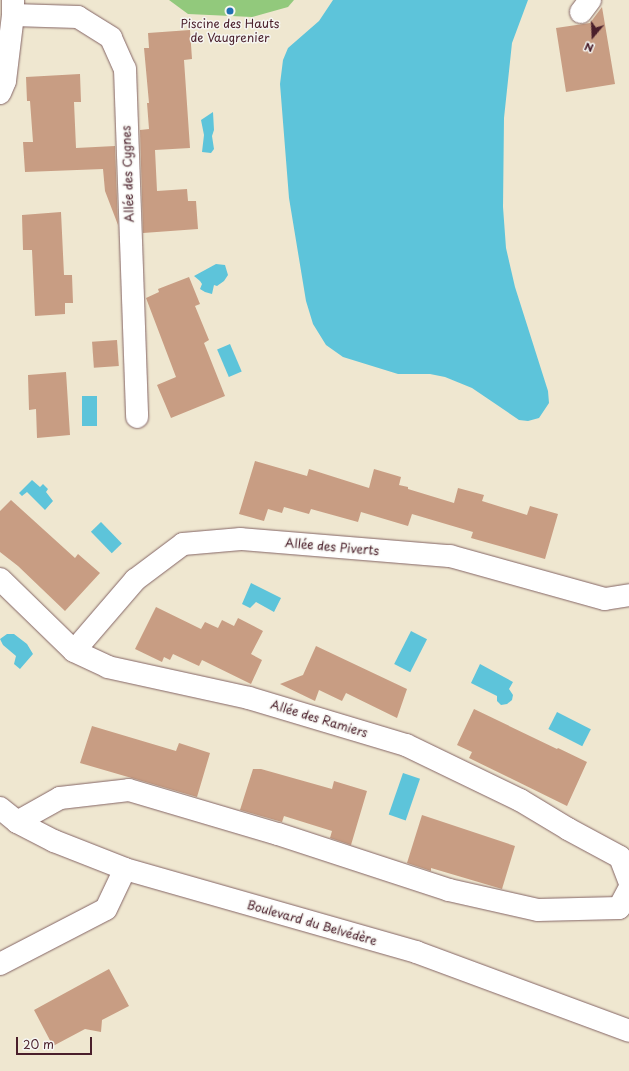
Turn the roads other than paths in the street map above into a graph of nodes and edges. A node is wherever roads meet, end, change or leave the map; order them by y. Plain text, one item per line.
1 (13, 7) edge
2 (0, 93) edge
3 (137, 417) dead end
4 (0, 579) edge
5 (629, 595) edge
6 (74, 651) junction
7 (0, 808) edge
8 (17, 822) junction
9 (124, 869) junction
10 (629, 881) edge
11 (629, 889) edge
12 (0, 964) edge
13 (629, 1032) edge

1 - 2 street
1 - 3 street, Allée des Cygnes
4 - 6 street, Allée des Ramiers
5 - 6 street, Allée des Piverts
6 - 10 street, Allée des Ramiers
7 - 8 street, Boulevard du Belvédère
8 - 9 street, Boulevard du Belvédère
8 - 11 street
9 - 12 street
9 - 13 street, Boulevard du Belvédère

